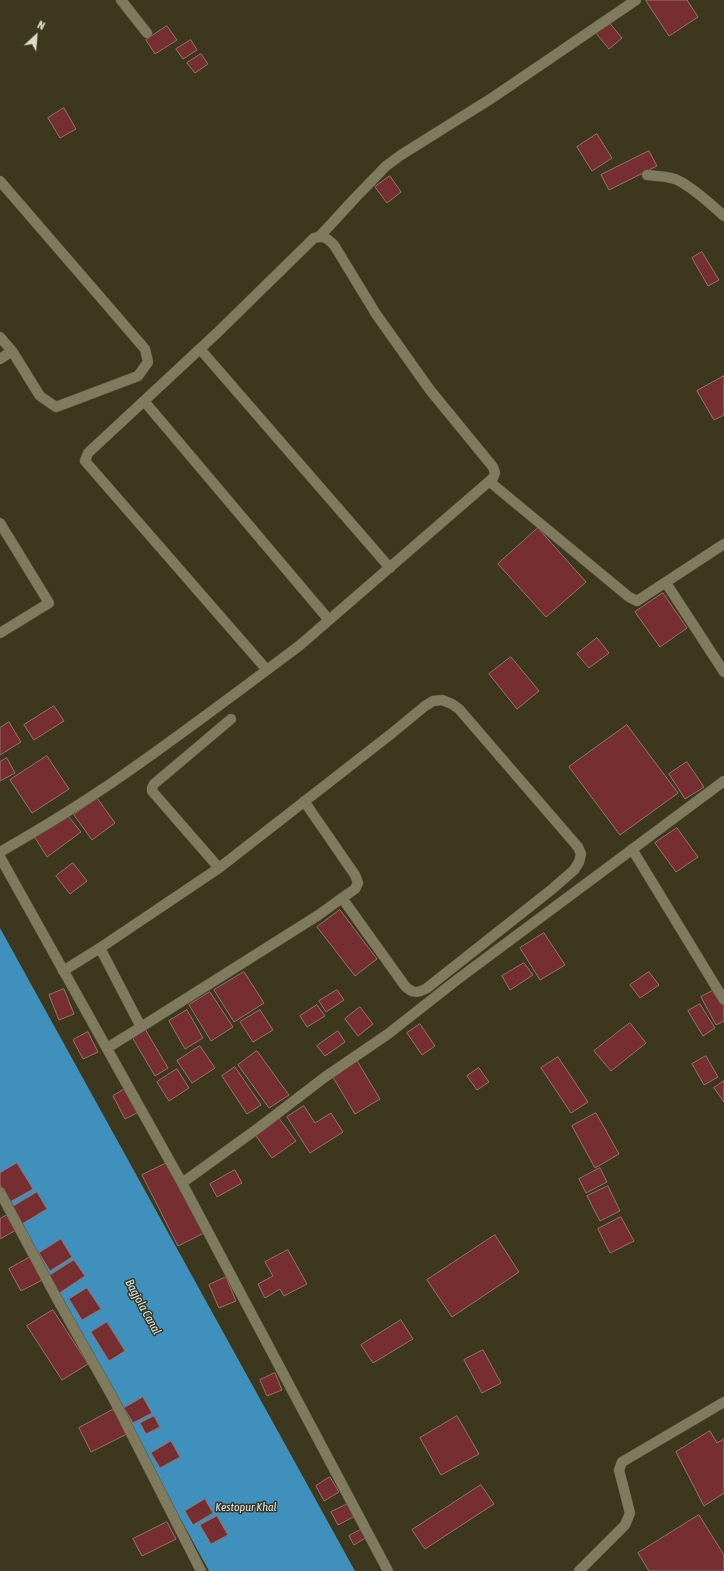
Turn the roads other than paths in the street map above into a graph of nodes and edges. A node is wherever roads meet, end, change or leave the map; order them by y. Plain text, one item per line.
1 (121, 0) edge
2 (636, 0) edge
3 (147, 33) dead end
4 (647, 175) dead end
5 (0, 181) edge
6 (724, 216) edge
7 (320, 236) junction
8 (0, 337) edge
9 (200, 349) junction
10 (12, 351) junction
11 (0, 359) edge
12 (144, 401) junction
13 (490, 482) junction
14 (0, 523) edge
15 (724, 544) edge
16 (390, 568) junction
17 (666, 583) junction
18 (329, 620) junction
19 (0, 634) edge
20 (266, 670) junction
21 (724, 672) edge
22 (231, 720) dead end
23 (724, 781) edge
24 (304, 802) junction
25 (632, 849) junction
26 (0, 852) edge
27 (0, 857) edge
28 (219, 868) junction
29 (342, 898) junction
30 (100, 948) junction
31 (63, 971) junction
32 (724, 1000) edge
33 (141, 1027) junction
34 (106, 1048) junction
35 (182, 1183) junction
36 (0, 1192) edge
37 (724, 1402) edge
38 (201, 1571) edge
39 (388, 1571) edge
40 (579, 1571) edge

1 - 3 street
2 - 7 street
4 - 6 street
5 - 10 street
7 - 9 street
7 - 13 street
8 - 10 street
9 - 12 street
9 - 16 street
10 - 11 street
12 - 18 street
12 - 20 street
13 - 16 street
13 - 17 street
14 - 19 street
15 - 17 street
16 - 18 street
17 - 21 street
18 - 20 street
20 - 26 street
22 - 28 street
23 - 25 street
24 - 28 street
24 - 29 street
24 - 29 street
25 - 32 street
25 - 35 street
27 - 31 street
28 - 30 street
29 - 33 street
30 - 31 street
30 - 33 street
31 - 34 street
33 - 34 street
34 - 35 street
35 - 39 street
36 - 38 street
37 - 40 street

